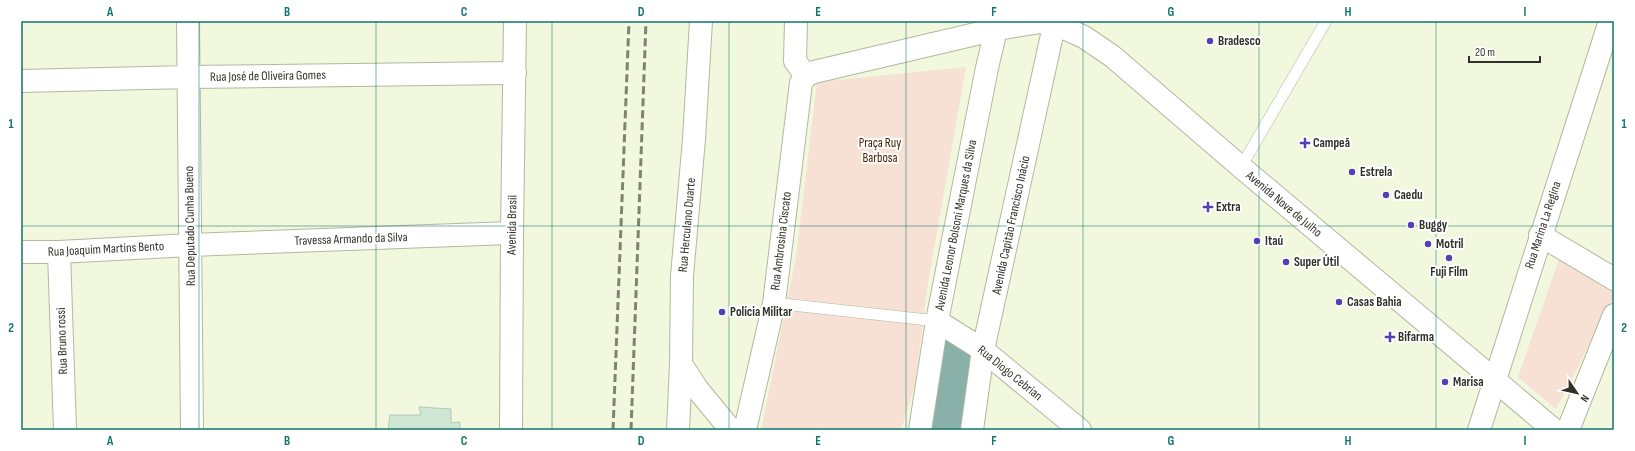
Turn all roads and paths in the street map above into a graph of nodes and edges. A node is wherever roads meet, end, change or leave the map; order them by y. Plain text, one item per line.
1 (188, 21) edge
2 (515, 21) edge
3 (701, 21) edge
4 (796, 21) edge
5 (1326, 21) edge
6 (1610, 21) edge
7 (1055, 23) edge
8 (997, 25) edge
9 (800, 68) junction
10 (515, 73) junction
11 (188, 77) junction
12 (21, 81) edge
13 (1241, 168) junction
14 (512, 233) junction
15 (1540, 235) junction
16 (190, 245) junction
17 (21, 252) edge
18 (59, 252) junction
19 (1614, 279) edge
20 (774, 303) junction
21 (1614, 315) edge
22 (937, 321) junction
23 (983, 350) junction
24 (682, 364) junction
25 (1494, 380) junction
26 (64, 430) edge
27 (192, 430) edge
28 (510, 430) edge
29 (678, 430) edge
30 (732, 430) edge
31 (745, 430) edge
32 (920, 430) edge
33 (972, 430) edge
34 (1080, 430) edge
35 (1479, 430) edge
36 (1554, 430) edge
37 (1568, 430) edge

1 - 11 street, Rua Deputado Cunha Bueno
2 - 10 street, Avenida Brasil
3 - 24 street, Rua Herculano Duarte
4 - 9 street, Rua Ambrosina Ciscato
5 - 13 lane
6 - 15 street, Rua Marina La Regina
7 - 8 street, Avenida Nove de Julho
7 - 13 street, Avenida Nove de Julho
7 - 23 street, Avenida Capitão Francisco Inácio
8 - 9 street
8 - 22 street, Avenida Leonor Bolsoni Marques da Silva
9 - 20 street, Rua Ambrosina Ciscato
10 - 11 street, Rua José de Oliveira Gomes
10 - 14 street, Avenida Brasil
11 - 12 street, Rua José de Oliveira Gomes
11 - 16 street, Rua Deputado Cunha Bueno
13 - 25 street, Avenida Nove de Julho
14 - 16 street, Travessa Armando da Silva
14 - 28 street, Avenida Brasil
15 - 19 street
15 - 25 street, Rua Marina La Regina
16 - 18 street, Rua Joaquim Martins Bento
16 - 27 street, Rua Deputado Cunha Bueno
17 - 18 street, Rua Joaquim Martins Bento
18 - 26 street, Rua Bruno rossi
20 - 22 lane
20 - 31 street, Rua Ambrosina Ciscato
21 - 37 street
22 - 23 street, Rua Diogo Cebrian
22 - 32 street, Avenida Leonor Bolsoni Marques da Silva
23 - 33 street, Avenida Capitão Francisco Inácio
23 - 34 street, Rua Diogo Cebrian
24 - 29 street, Rua Herculano Duarte
24 - 30 street
25 - 35 street, Rua Marina La Regina
25 - 36 street, Avenida Nove de Julho

